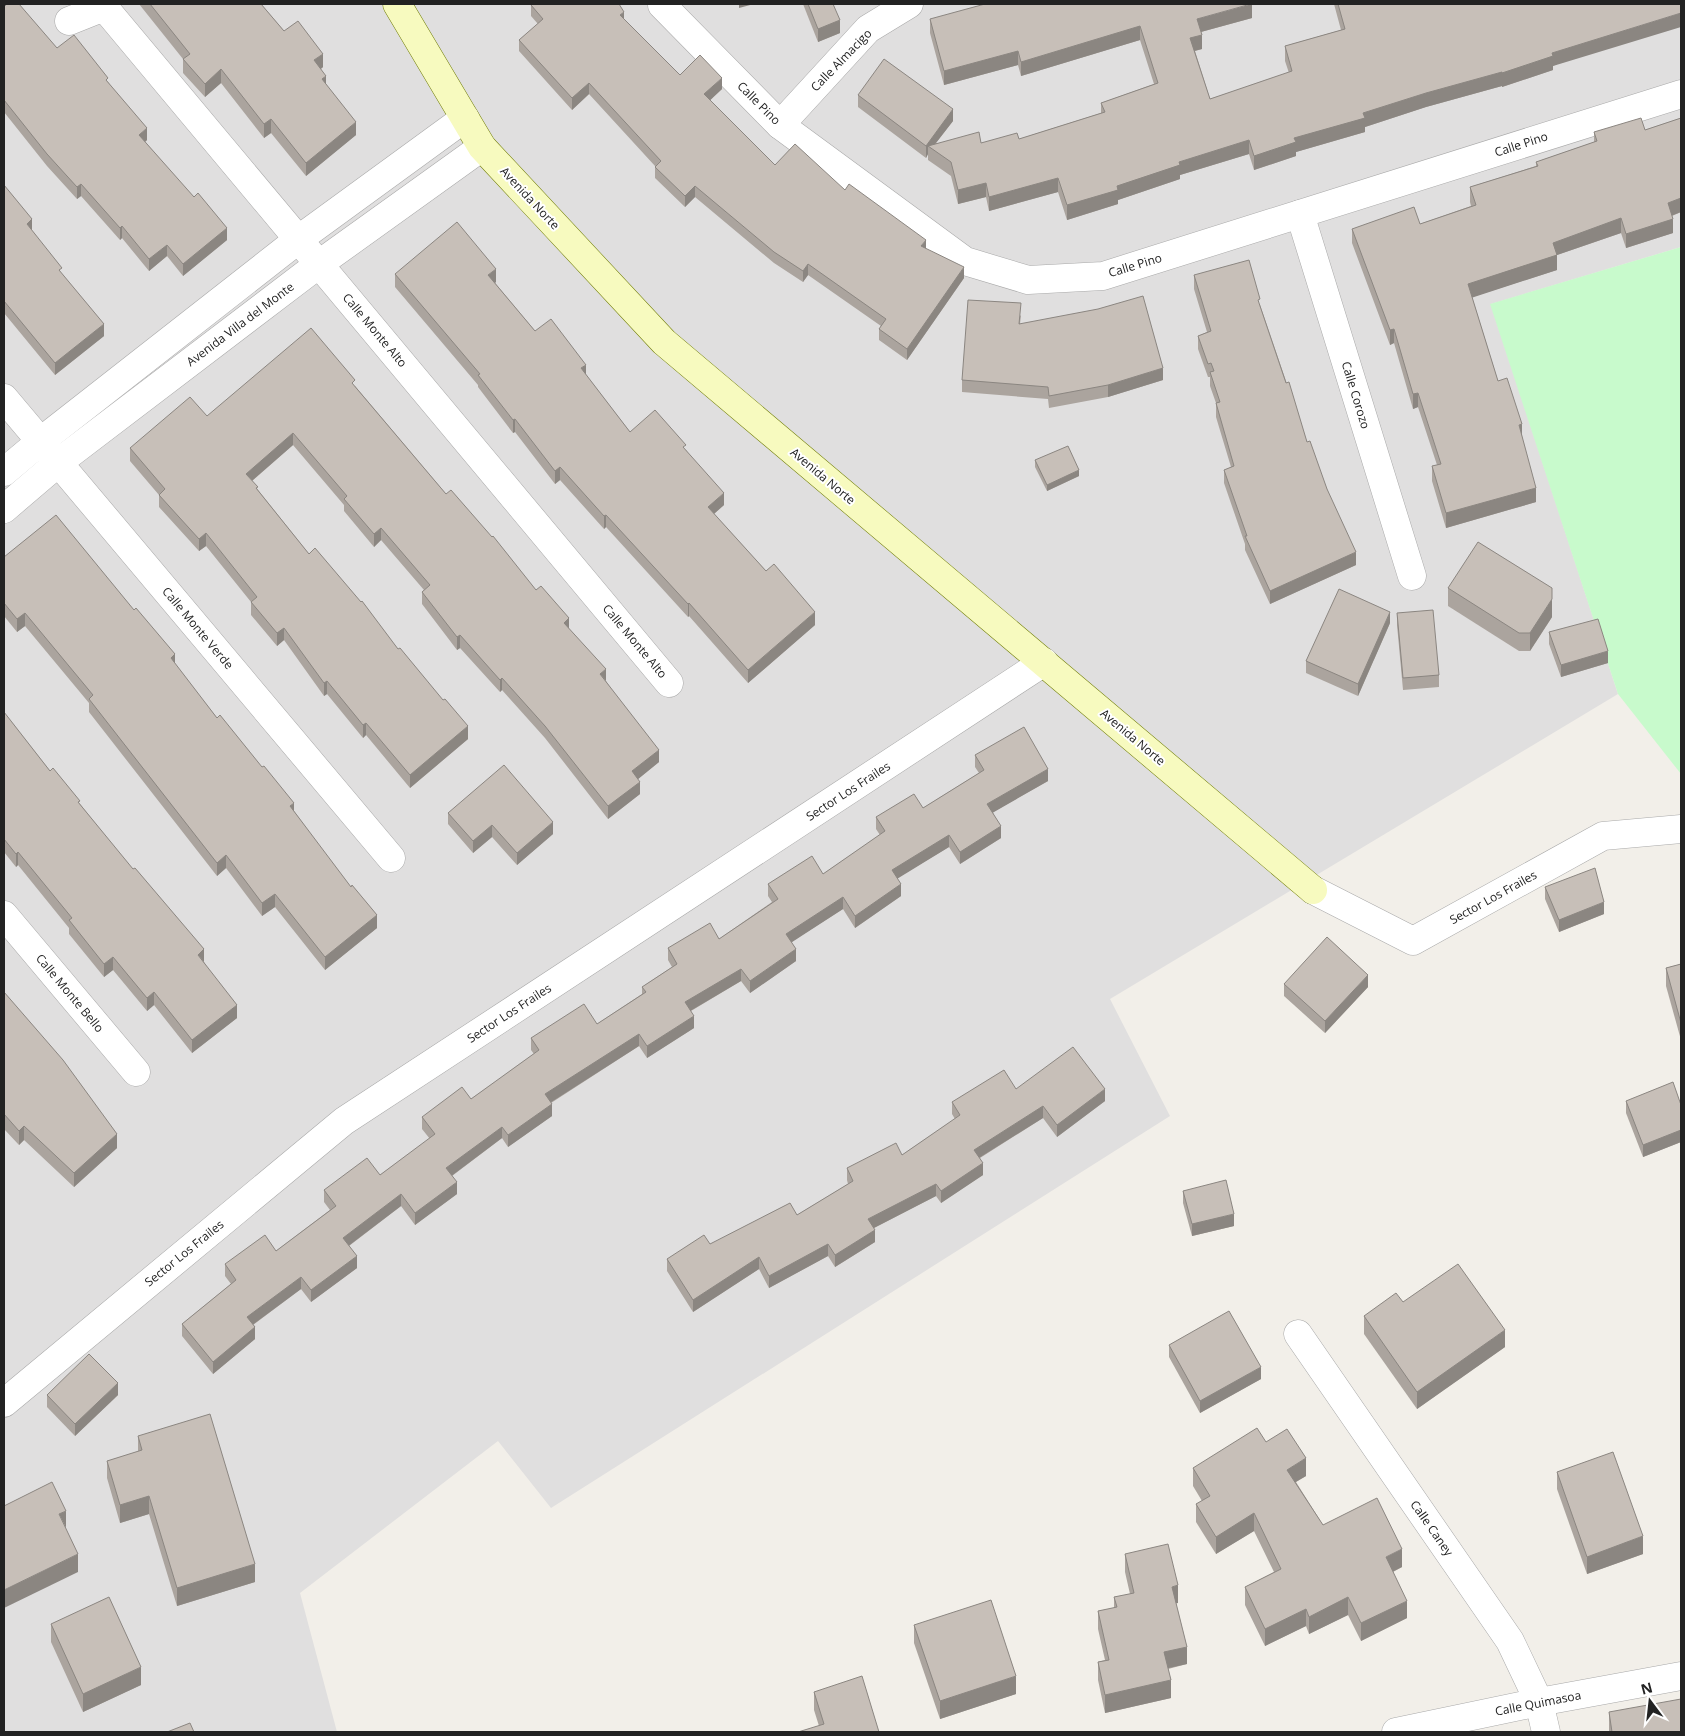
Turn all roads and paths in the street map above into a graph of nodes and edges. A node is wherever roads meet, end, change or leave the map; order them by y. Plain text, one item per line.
1 (397, 4) edge
2 (909, 4) edge
3 (662, 5) edge
4 (69, 21) dead end
5 (1681, 94) edge
6 (464, 118) junction
7 (780, 125) junction
8 (482, 147) junction
9 (1300, 214) junction
10 (299, 239) junction
11 (319, 264) junction
12 (4, 398) edge
13 (41, 441) junction
14 (59, 462) junction
15 (4, 472) edge
16 (4, 509) edge
17 (1412, 576) dead end
18 (1044, 662) junction
19 (669, 683) dead end
20 (1681, 829) edge
21 (391, 858) dead end
22 (1313, 890) joint
23 (4, 915) edge
24 (136, 1072) dead end
25 (1298, 1334) dead end
26 (4, 1403) edge
27 (1681, 1676) edge
28 (1539, 1702) junction
29 (1396, 1732) edge
30 (1546, 1732) edge

1 - 6 street, Avenida Norte
2 - 7 street, Calle Almacigo
3 - 7 street, Calle Pino
4 - 10 street, Calle Monte Alto
5 - 9 street, Calle Pino
6 - 8 street, Avenida Norte
6 - 10 street
7 - 9 street, Calle Pino
8 - 11 street, Avenida Villa del Monte
8 - 18 street, Avenida Norte
9 - 17 street, Calle Corozo
10 - 11 street, Calle Monte Alto
10 - 13 street
11 - 14 street, Avenida Villa del Monte
11 - 19 street, Calle Monte Alto
12 - 13 street, Calle Monte Verde
13 - 14 street, Calle Monte Verde
13 - 15 street
14 - 16 street, Avenida Villa del Monte
14 - 21 street, Calle Monte Verde
18 - 22 street, Avenida Norte
18 - 26 street, Sector Los Frailes
20 - 22 street, Sector Los Frailes
23 - 24 street, Calle Monte Bello
25 - 28 street, Calle Caney
27 - 28 street, Calle Quimasoa
28 - 29 street, Calle Quimasoa
28 - 30 street, Calle Caney

